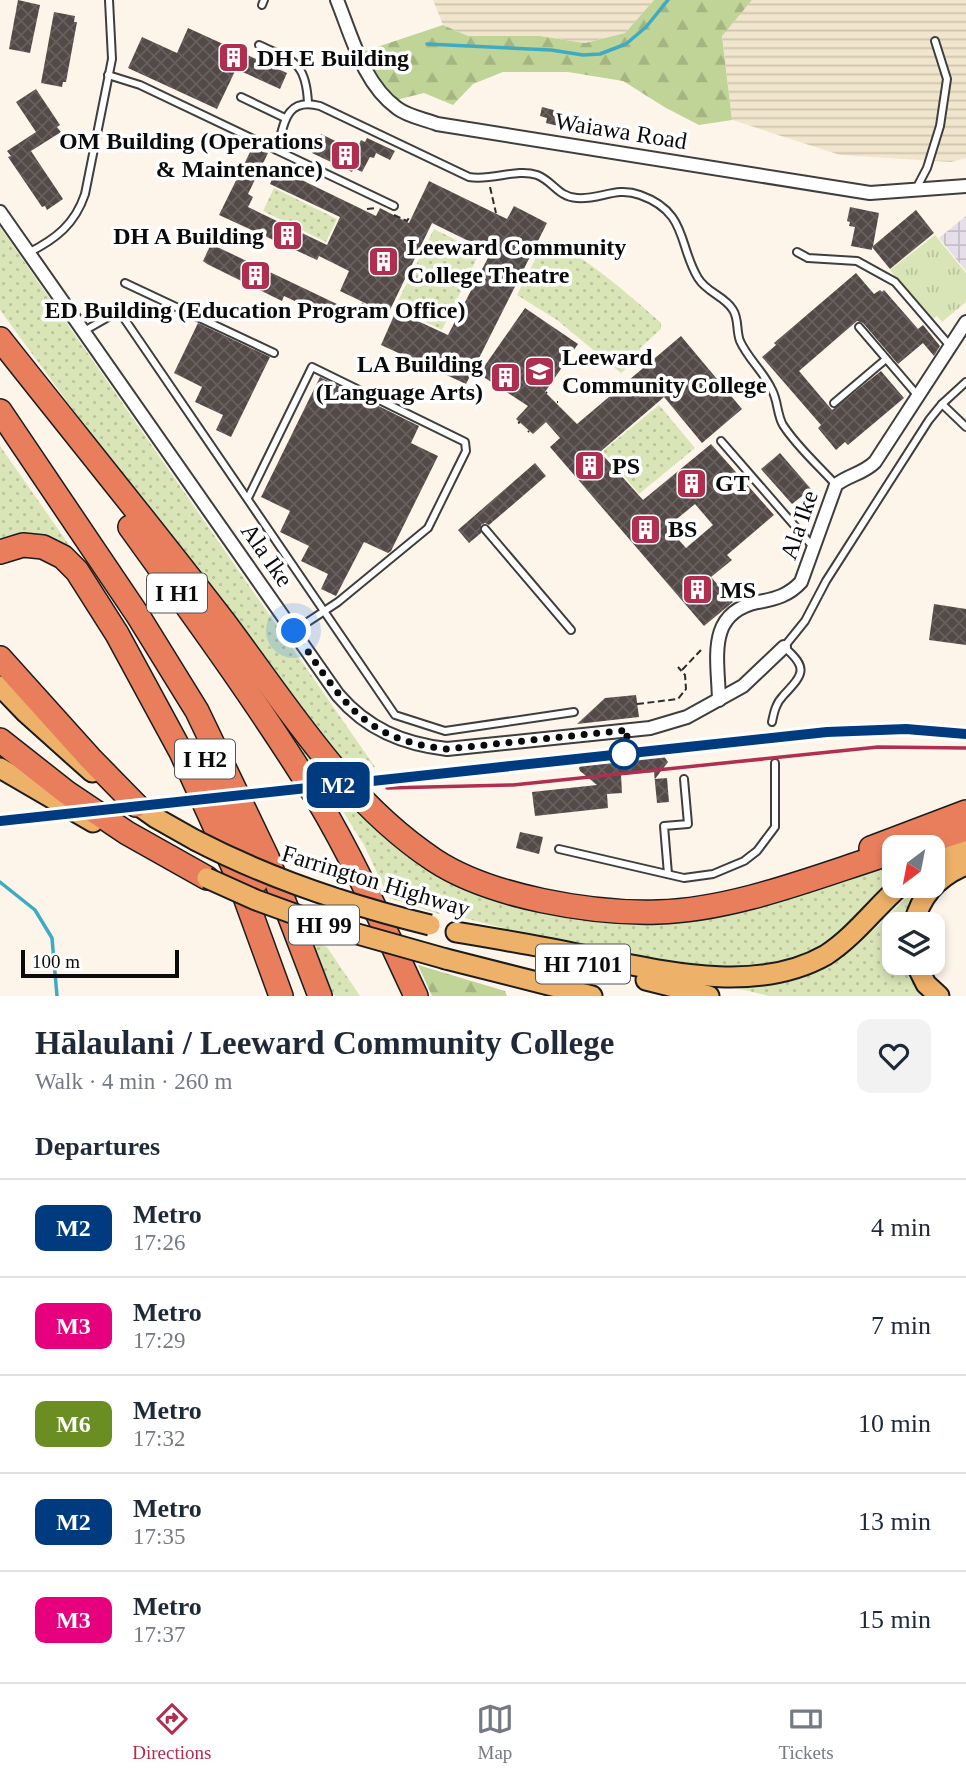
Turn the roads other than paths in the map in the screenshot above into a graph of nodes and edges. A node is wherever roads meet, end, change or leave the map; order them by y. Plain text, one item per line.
1 (109, 0) edge
2 (337, 0) edge
3 (935, 41) dead end
4 (259, 45) dead end
5 (108, 75) junction
6 (241, 97) dead end
7 (308, 103) junction
8 (285, 118) junction
9 (277, 150) junction
10 (966, 186) edge
11 (916, 190) junction
12 (394, 206) dead end
13 (0, 212) edge
14 (28, 253) junction
15 (797, 253) dead end
16 (125, 283) dead end
17 (966, 322) edge
18 (859, 327) dead end
19 (84, 331) junction
20 (0, 339) edge
21 (0, 346) edge
22 (950, 346) junction
23 (274, 353) dead end
24 (887, 359) junction
25 (966, 382) edge
26 (918, 396) junction
27 (834, 403) dead end
28 (942, 404) junction
29 (0, 411) edge
30 (966, 427) edge
31 (721, 441) dead end
32 (836, 485) junction
33 (248, 498) junction
34 (485, 529) dead end
35 (85, 534) junction
36 (814, 549) junction
37 (0, 552) edge
38 (324, 612) junction
39 (571, 630) dead end
40 (294, 631) junction
41 (784, 647) junction
42 (0, 658) edge
43 (0, 686) edge
44 (719, 700) junction
45 (574, 712) dead end
46 (772, 722) dead end
47 (0, 740) edge
48 (775, 763) dead end
49 (0, 768) edge
50 (684, 779) dead end
51 (136, 805) junction
52 (966, 812) edge
53 (966, 829) edge
54 (945, 836) edge
55 (344, 847) junction
56 (966, 847) edge
57 (559, 849) dead end
58 (882, 856) edge
59 (945, 856) edge
60 (966, 865) edge
61 (668, 874) junction
62 (237, 875) junction
63 (207, 878) junction
64 (755, 895) junction
65 (888, 898) edge
66 (917, 912) edge
67 (456, 932) junction
68 (922, 975) edge
69 (269, 996) edge
70 (282, 996) edge
71 (298, 996) edge
72 (320, 996) edge
73 (407, 996) edge
74 (416, 996) edge
75 (592, 996) edge
76 (709, 996) edge
77 (939, 996) edge

1 - 5 lane
2 - 11 street, Waiawa Road
3 - 11 lane
4 - 7 lane
5 - 9 lane
5 - 14 lane
6 - 8 lane
7 - 8 lane
7 - 32 lane
8 - 9 lane
9 - 12 lane
10 - 11 street, Waiawa Road
13 - 14 street, Ala Ike
14 - 19 street, Ala Ike
15 - 22 lane
16 - 23 lane
17 - 22 street, Ala Ike
18 - 24 lane
19 - 33 lane
19 - 40 street, Ala Ike
20 - 64 highway
21 - 55 highway, I H1
22 - 26 street, Ala Ike
24 - 26 lane
24 - 27 lane
25 - 28 lane, Ala Ike
26 - 32 street, Ala Ike
28 - 30 lane
28 - 41 lane, Ala Ike
29 - 35 highway, I H1
31 - 36 lane
32 - 36 street, Ala Ike
33 - 38 lane
33 - 38 lane
34 - 39 lane
35 - 71 highway, I H2
35 - 72 highway, I H1
36 - 44 street, Ala Ike
37 - 62 highway
38 - 40 lane
38 - 45 lane
40 - 44 street, Ala Ike
41 - 44 street, Ala Ike
41 - 46 lane
42 - 51 highway
43 - 51 main road, Farrington Highway / HI 99
47 - 63 highway
48 - 61 lane
49 - 63 main road, HI 99
50 - 61 lane
51 - 67 main road, Farrington Highway / HI 99, bridge
52 - 64 highway
53 - 54 highway
55 - 73 highway
55 - 74 highway, I H1
56 - 59 main road
57 - 61 lane
58 - 64 highway
60 - 66 main road
62 - 69 highway
62 - 70 highway
63 - 75 main road, HI 99, bridge
65 - 67 main road, HI 99
67 - 76 main road, Farrington Highway / HI 7101
68 - 77 main road

